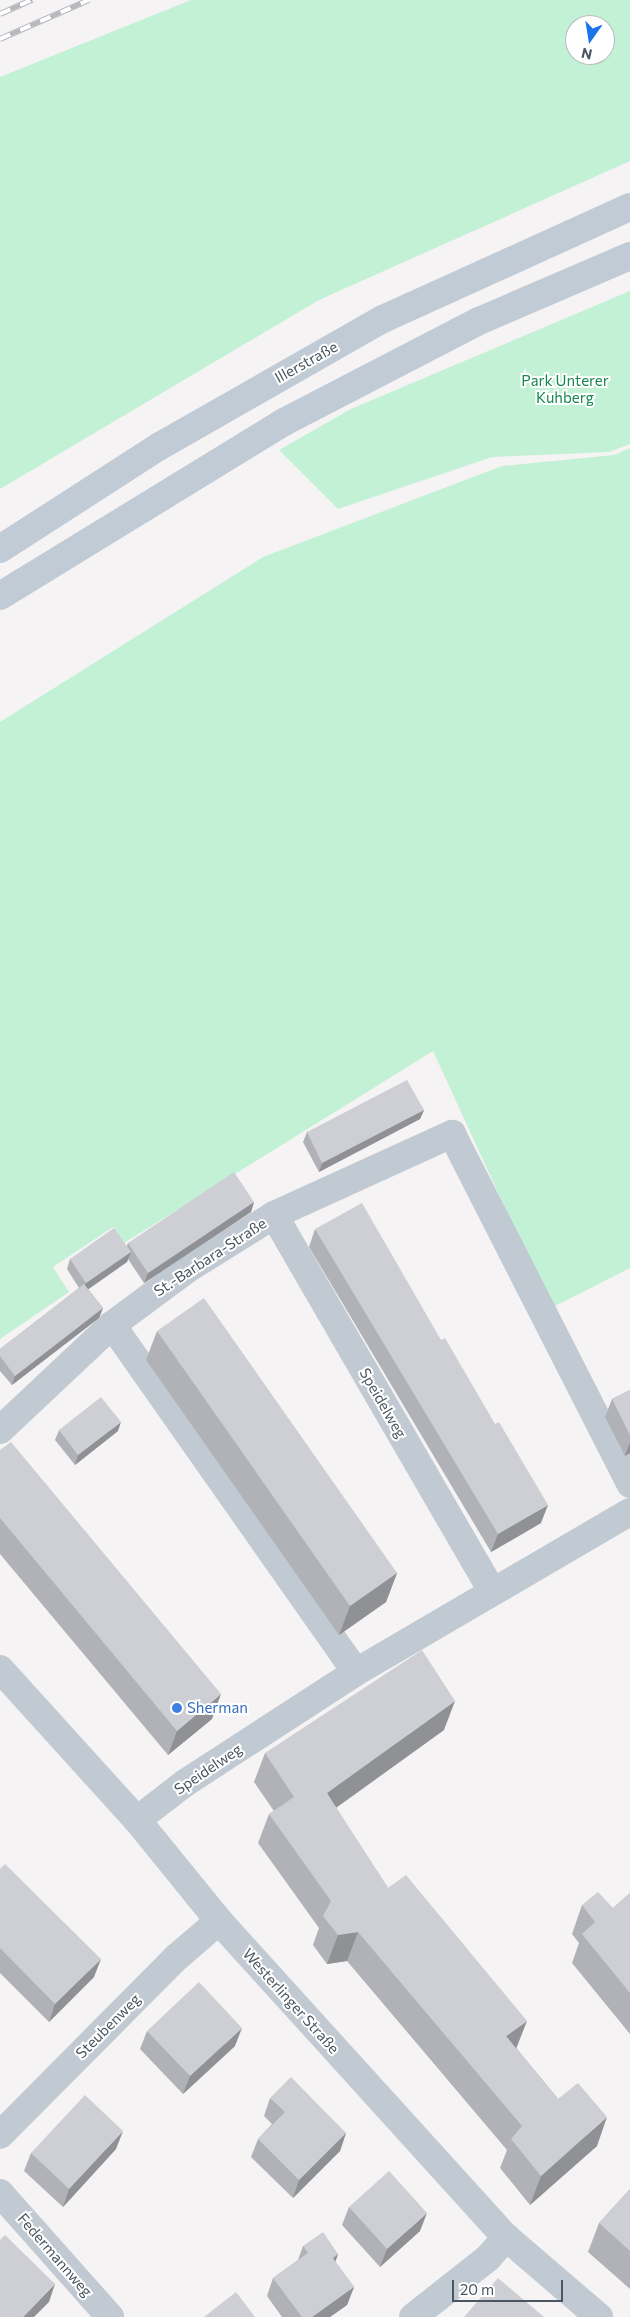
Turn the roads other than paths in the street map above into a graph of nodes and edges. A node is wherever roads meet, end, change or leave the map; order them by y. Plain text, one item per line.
1 (630, 207) edge
2 (630, 256) edge
3 (0, 549) edge
4 (0, 596) edge
5 (274, 1215) junction
6 (112, 1325) junction
7 (0, 1430) edge
8 (630, 1484) edge
9 (630, 1512) edge
10 (492, 1590) junction
11 (0, 1669) edge
12 (356, 1672) junction
13 (137, 1820) junction
14 (219, 1921) junction
15 (0, 2135) edge
16 (0, 2193) edge
17 (506, 2237) junction
18 (110, 2317) edge
19 (413, 2317) edge
20 (599, 2317) edge

1 - 3 main road, Illerstraße
2 - 4 main road
5 - 6 street, St.-Barbara-Straße
5 - 8 street, St.-Barbara-Straße
5 - 10 street, Speidelweg
6 - 7 street, St.-Barbara-Straße
6 - 12 street
9 - 10 street, Speidelweg
10 - 12 street, Speidelweg
11 - 13 street, Westerlinger Straße
12 - 13 street, Speidelweg
13 - 14 street, Westerlinger Straße
14 - 15 street, Steubenweg
14 - 17 street, Westerlinger Straße
16 - 18 street, Federmannweg
17 - 19 street
17 - 20 street, Westerlinger Straße

